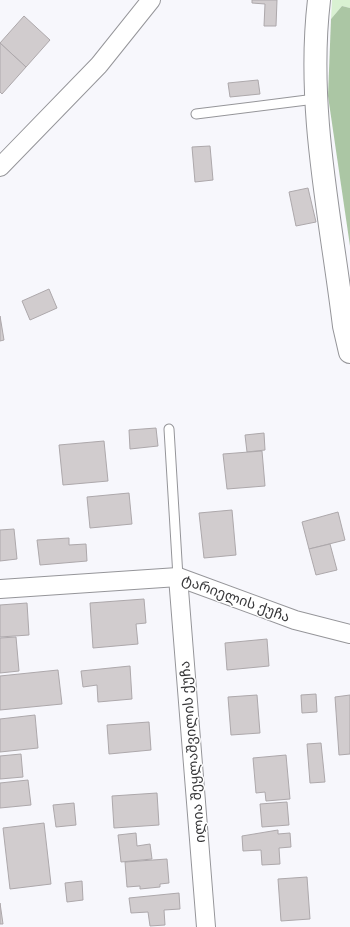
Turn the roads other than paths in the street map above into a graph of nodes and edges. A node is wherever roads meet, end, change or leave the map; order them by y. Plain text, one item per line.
1 (151, 0) edge
2 (319, 0) edge
3 (315, 99) junction
4 (196, 114) dead end
5 (0, 167) edge
6 (346, 304) edge
7 (350, 351) edge
8 (169, 430) dead end
9 (178, 576) junction
10 (0, 589) edge
11 (350, 634) edge
12 (206, 927) edge

1 - 5 street
2 - 3 street
3 - 4 lane
3 - 6 street
6 - 7 street
8 - 9 lane
9 - 10 street, ტარიელის ქუჩა
9 - 11 street, ტარიელის ქუჩა
9 - 12 street, ილია შეყლაშვილის ქუჩა

